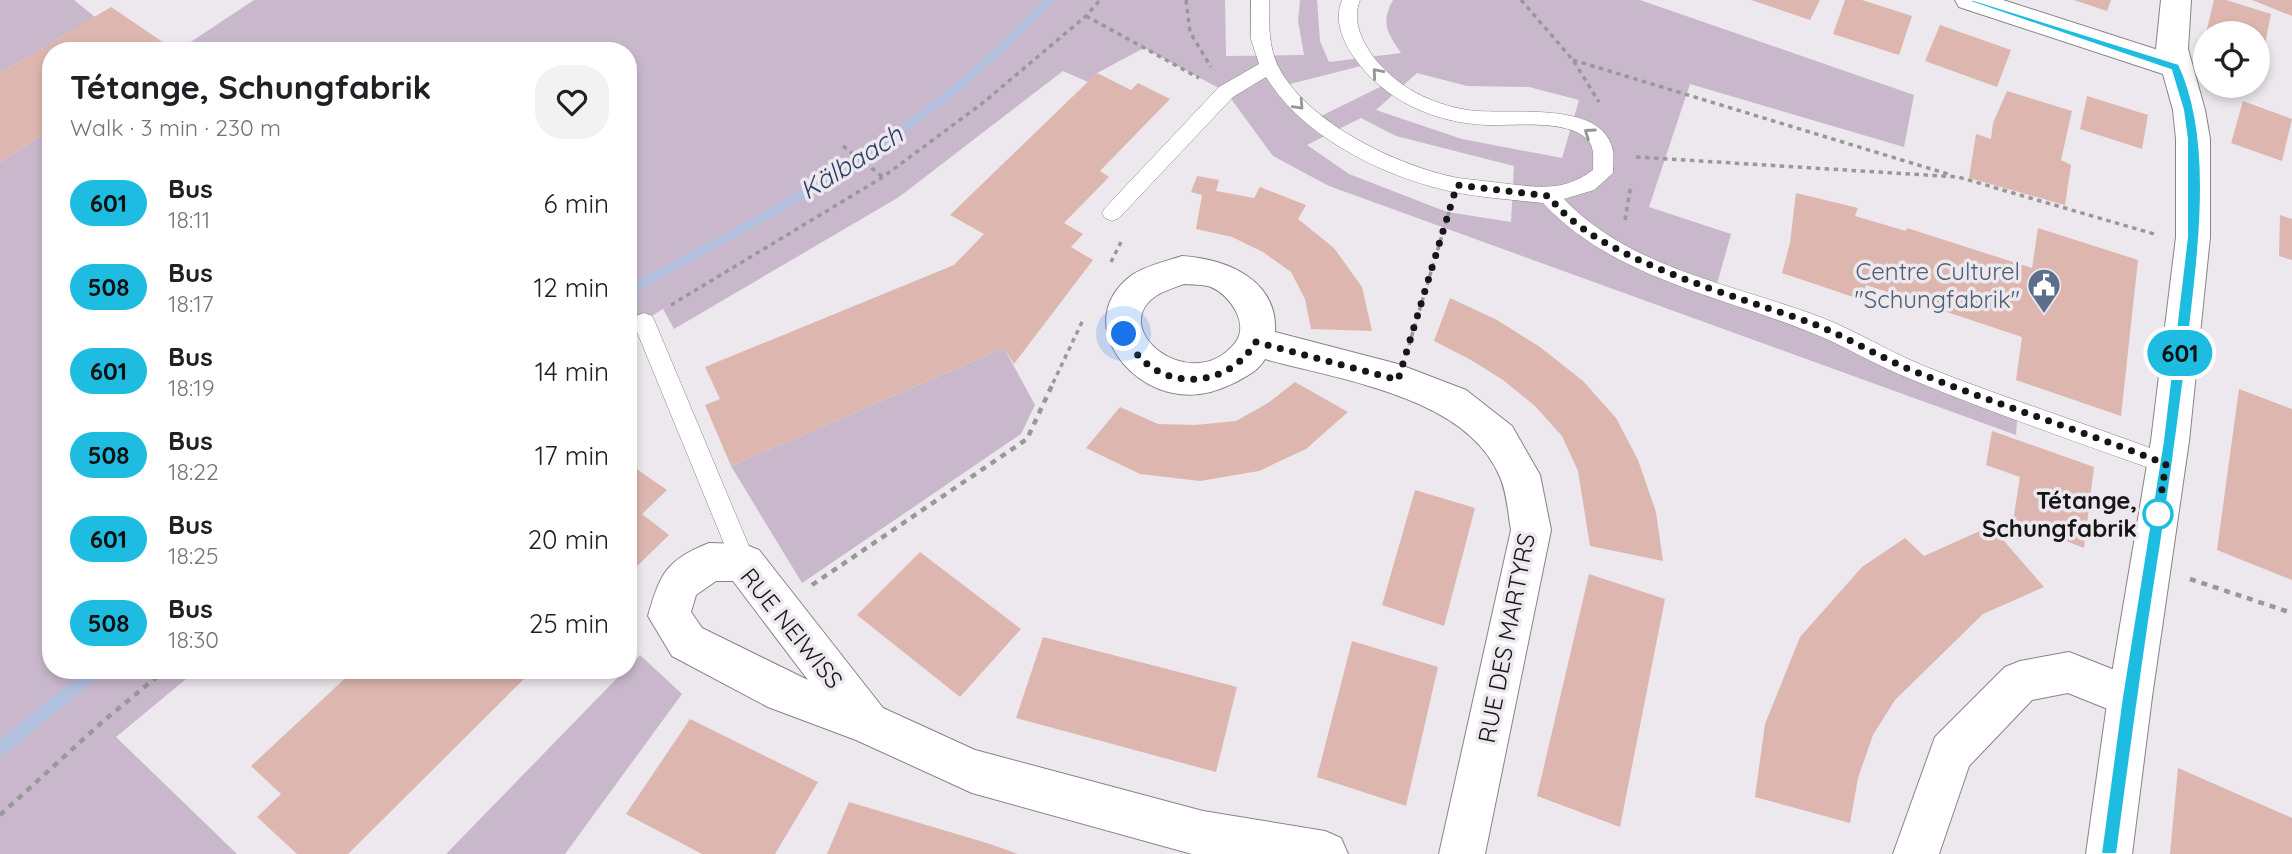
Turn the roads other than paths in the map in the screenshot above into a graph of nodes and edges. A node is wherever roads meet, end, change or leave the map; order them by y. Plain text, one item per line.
1 (1260, 0) edge
2 (1351, 0) edge
3 (1970, 0) edge
4 (2176, 0) edge
5 (1269, 67) junction
6 (2175, 67) junction
7 (1549, 196) junction
8 (1112, 214) road end
9 (644, 321) road end
10 (1256, 342) dead end
11 (2166, 464) junction
12 (744, 563) junction
13 (2130, 697) junction
14 (867, 723) junction
15 (1325, 854) edge
16 (1462, 854) edge
17 (1916, 854) edge
18 (2109, 854) edge

1 - 5 lane
7 -> 2 lane
3 - 6 street
4 - 6 street
5 -> 7 lane
5 - 8 lane
6 - 11 street
7 - 11 lane
9 - 12 lane
10 - 16 street, RUE DES MARTYRS
11 - 13 street
12 - 14 street, RUE NEIWISS
12 - 14 street, RUE NEIWISS
13 - 17 street
13 - 18 street
14 - 15 street, RUE NEIWISS

